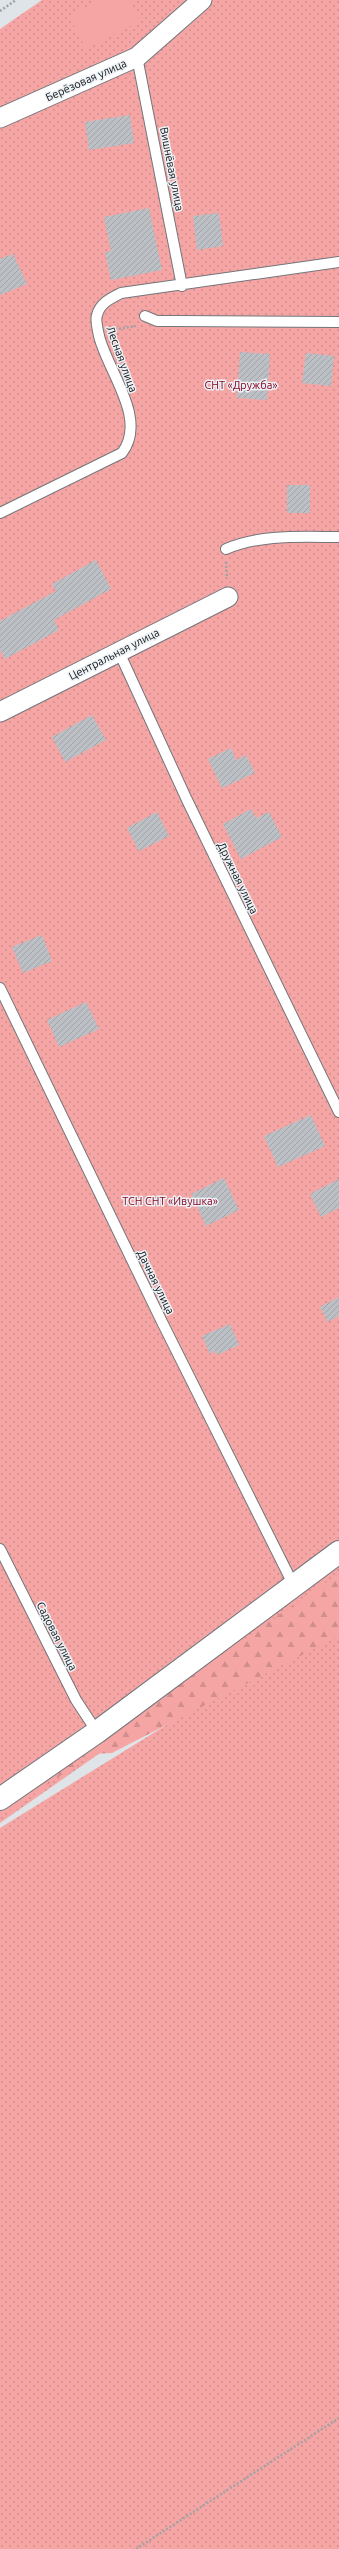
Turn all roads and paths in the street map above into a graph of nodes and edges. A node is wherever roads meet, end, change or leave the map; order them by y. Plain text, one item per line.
1 (16, 0) edge
2 (202, 0) edge
3 (0, 11) edge
4 (137, 57) junction
5 (0, 118) edge
6 (339, 262) edge
7 (182, 286) junction
8 (149, 317) joint
9 (339, 322) edge
10 (98, 331) junction
11 (0, 514) edge
12 (339, 537) edge
13 (226, 549) joint
14 (228, 597) joint
15 (119, 652) junction
16 (0, 712) edge
17 (0, 988) edge
18 (339, 1112) edge
19 (0, 1549) edge
20 (339, 1552) edge
21 (293, 1584) junction
22 (96, 1732) junction
23 (0, 1799) edge
24 (339, 2418) edge
25 (136, 2549) edge

1 - 3 path
2 - 4 street, Берёзовая улица
4 - 5 street, Берёзовая улица
4 - 7 lane, Вишнёвая улица
6 - 7 lane, Лесная улица
7 - 10 lane, Лесная улица
8 - 9 lane
8 - 10 path
10 - 11 lane, Лесная улица
12 - 13 lane
13 - 14 path
14 - 15 street, Центральная улица
15 - 16 street, Центральная улица
15 - 18 lane, Дружная улица
17 - 21 lane, Дачная улица
19 - 22 lane, Садовая улица
20 - 21 street
21 - 22 street
22 - 23 street
24 - 25 path

